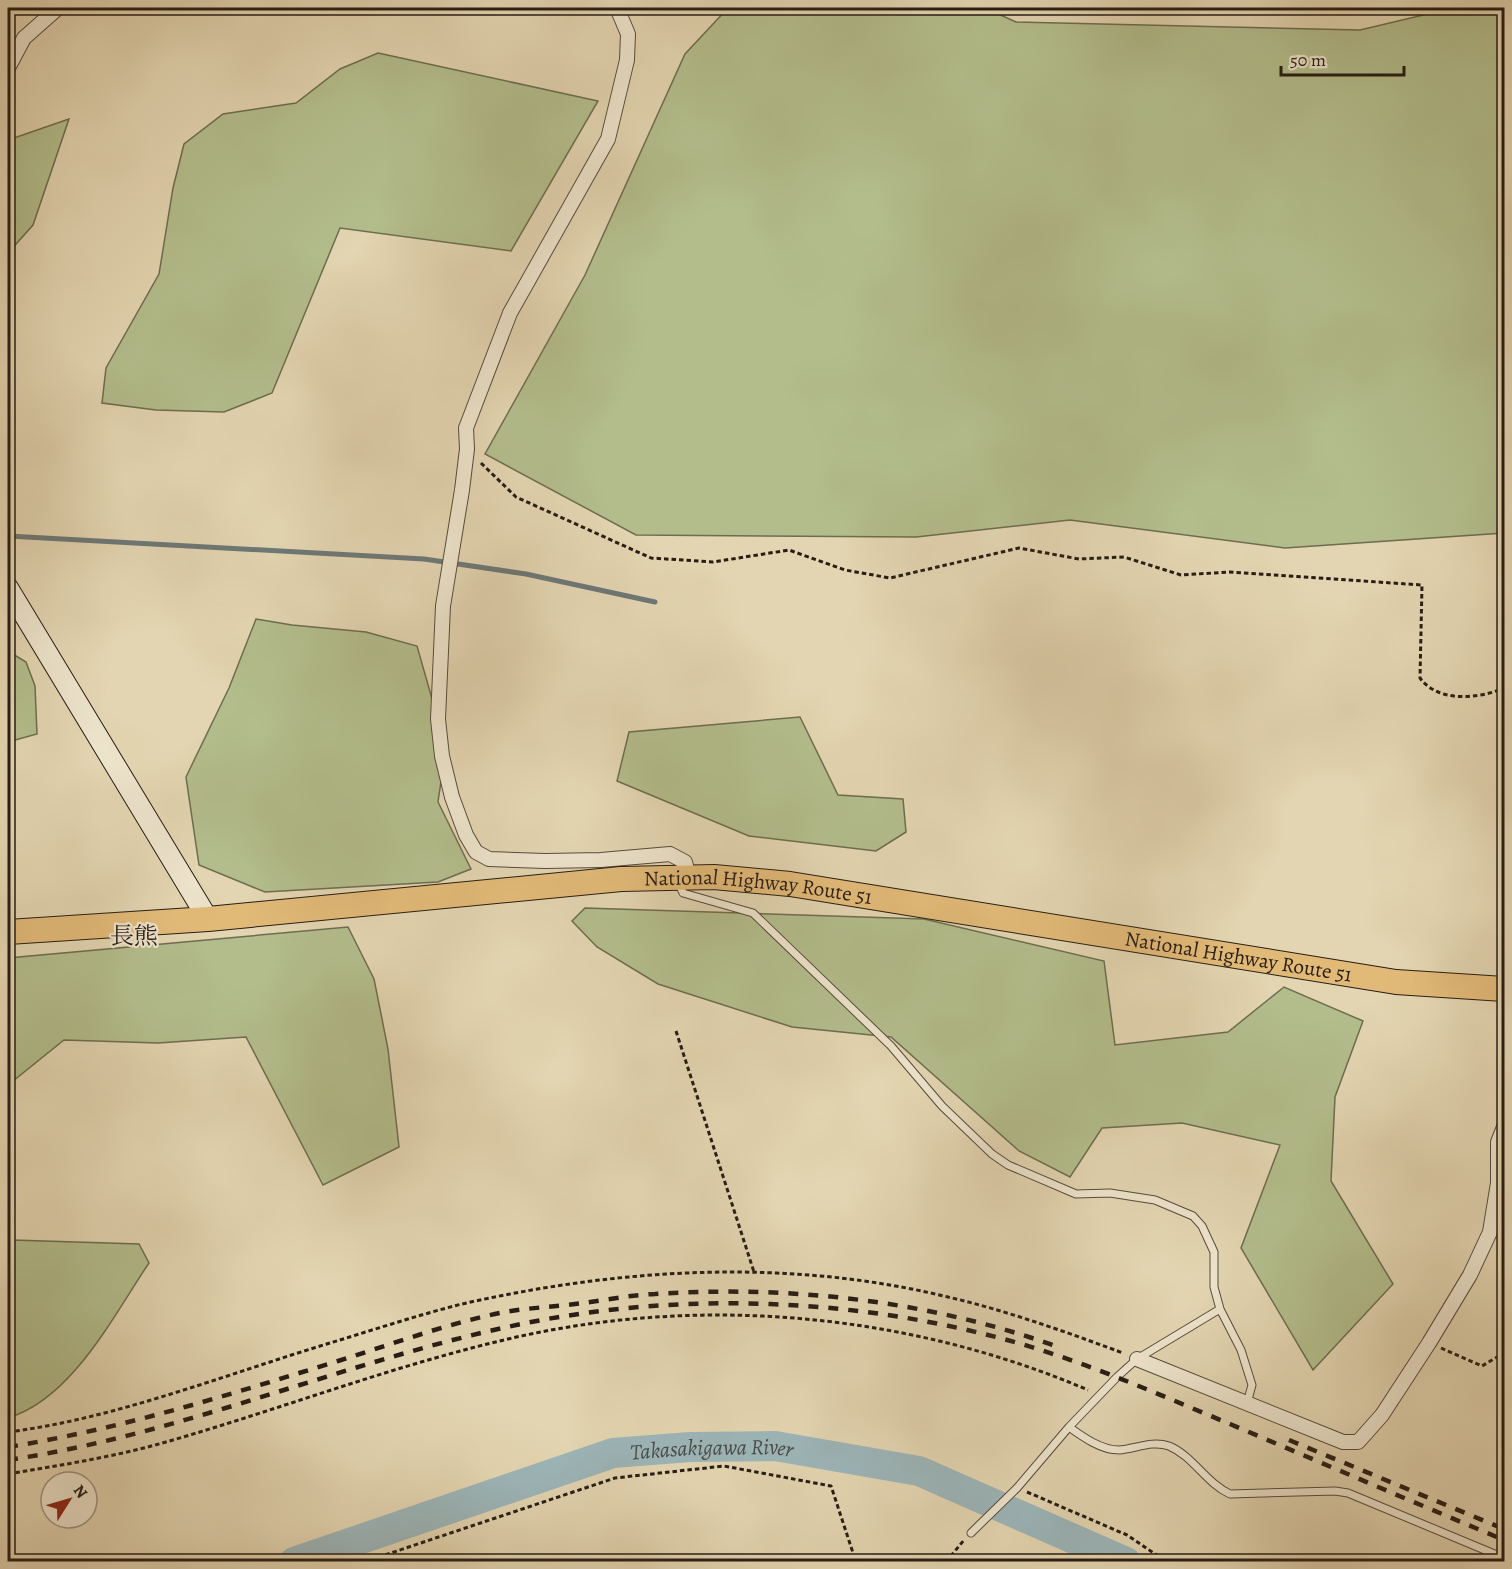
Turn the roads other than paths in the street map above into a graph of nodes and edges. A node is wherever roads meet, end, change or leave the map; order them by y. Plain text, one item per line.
1 (58, 8) edge
2 (617, 8) edge
3 (8, 68) edge
4 (8, 588) edge
5 (683, 878) junction
6 (208, 919) junction
7 (8, 932) edge
8 (1504, 989) edge
9 (1504, 1127) edge
10 (1220, 1309) junction
11 (1137, 1359) junction
12 (1246, 1403) junction
13 (1069, 1427) junction
14 (971, 1533) road end
15 (1504, 1558) edge

1 - 3 street
2 - 5 street
4 - 6 street
5 - 6 highway, National Highway Route 51
5 - 8 highway, National Highway Route 51
5 - 10 lane
6 - 7 highway, National Highway Route 51
9 - 12 street
10 - 11 lane
10 - 12 lane
11 - 12 street
11 - 13 lane
13 - 14 lane
13 - 15 lane

